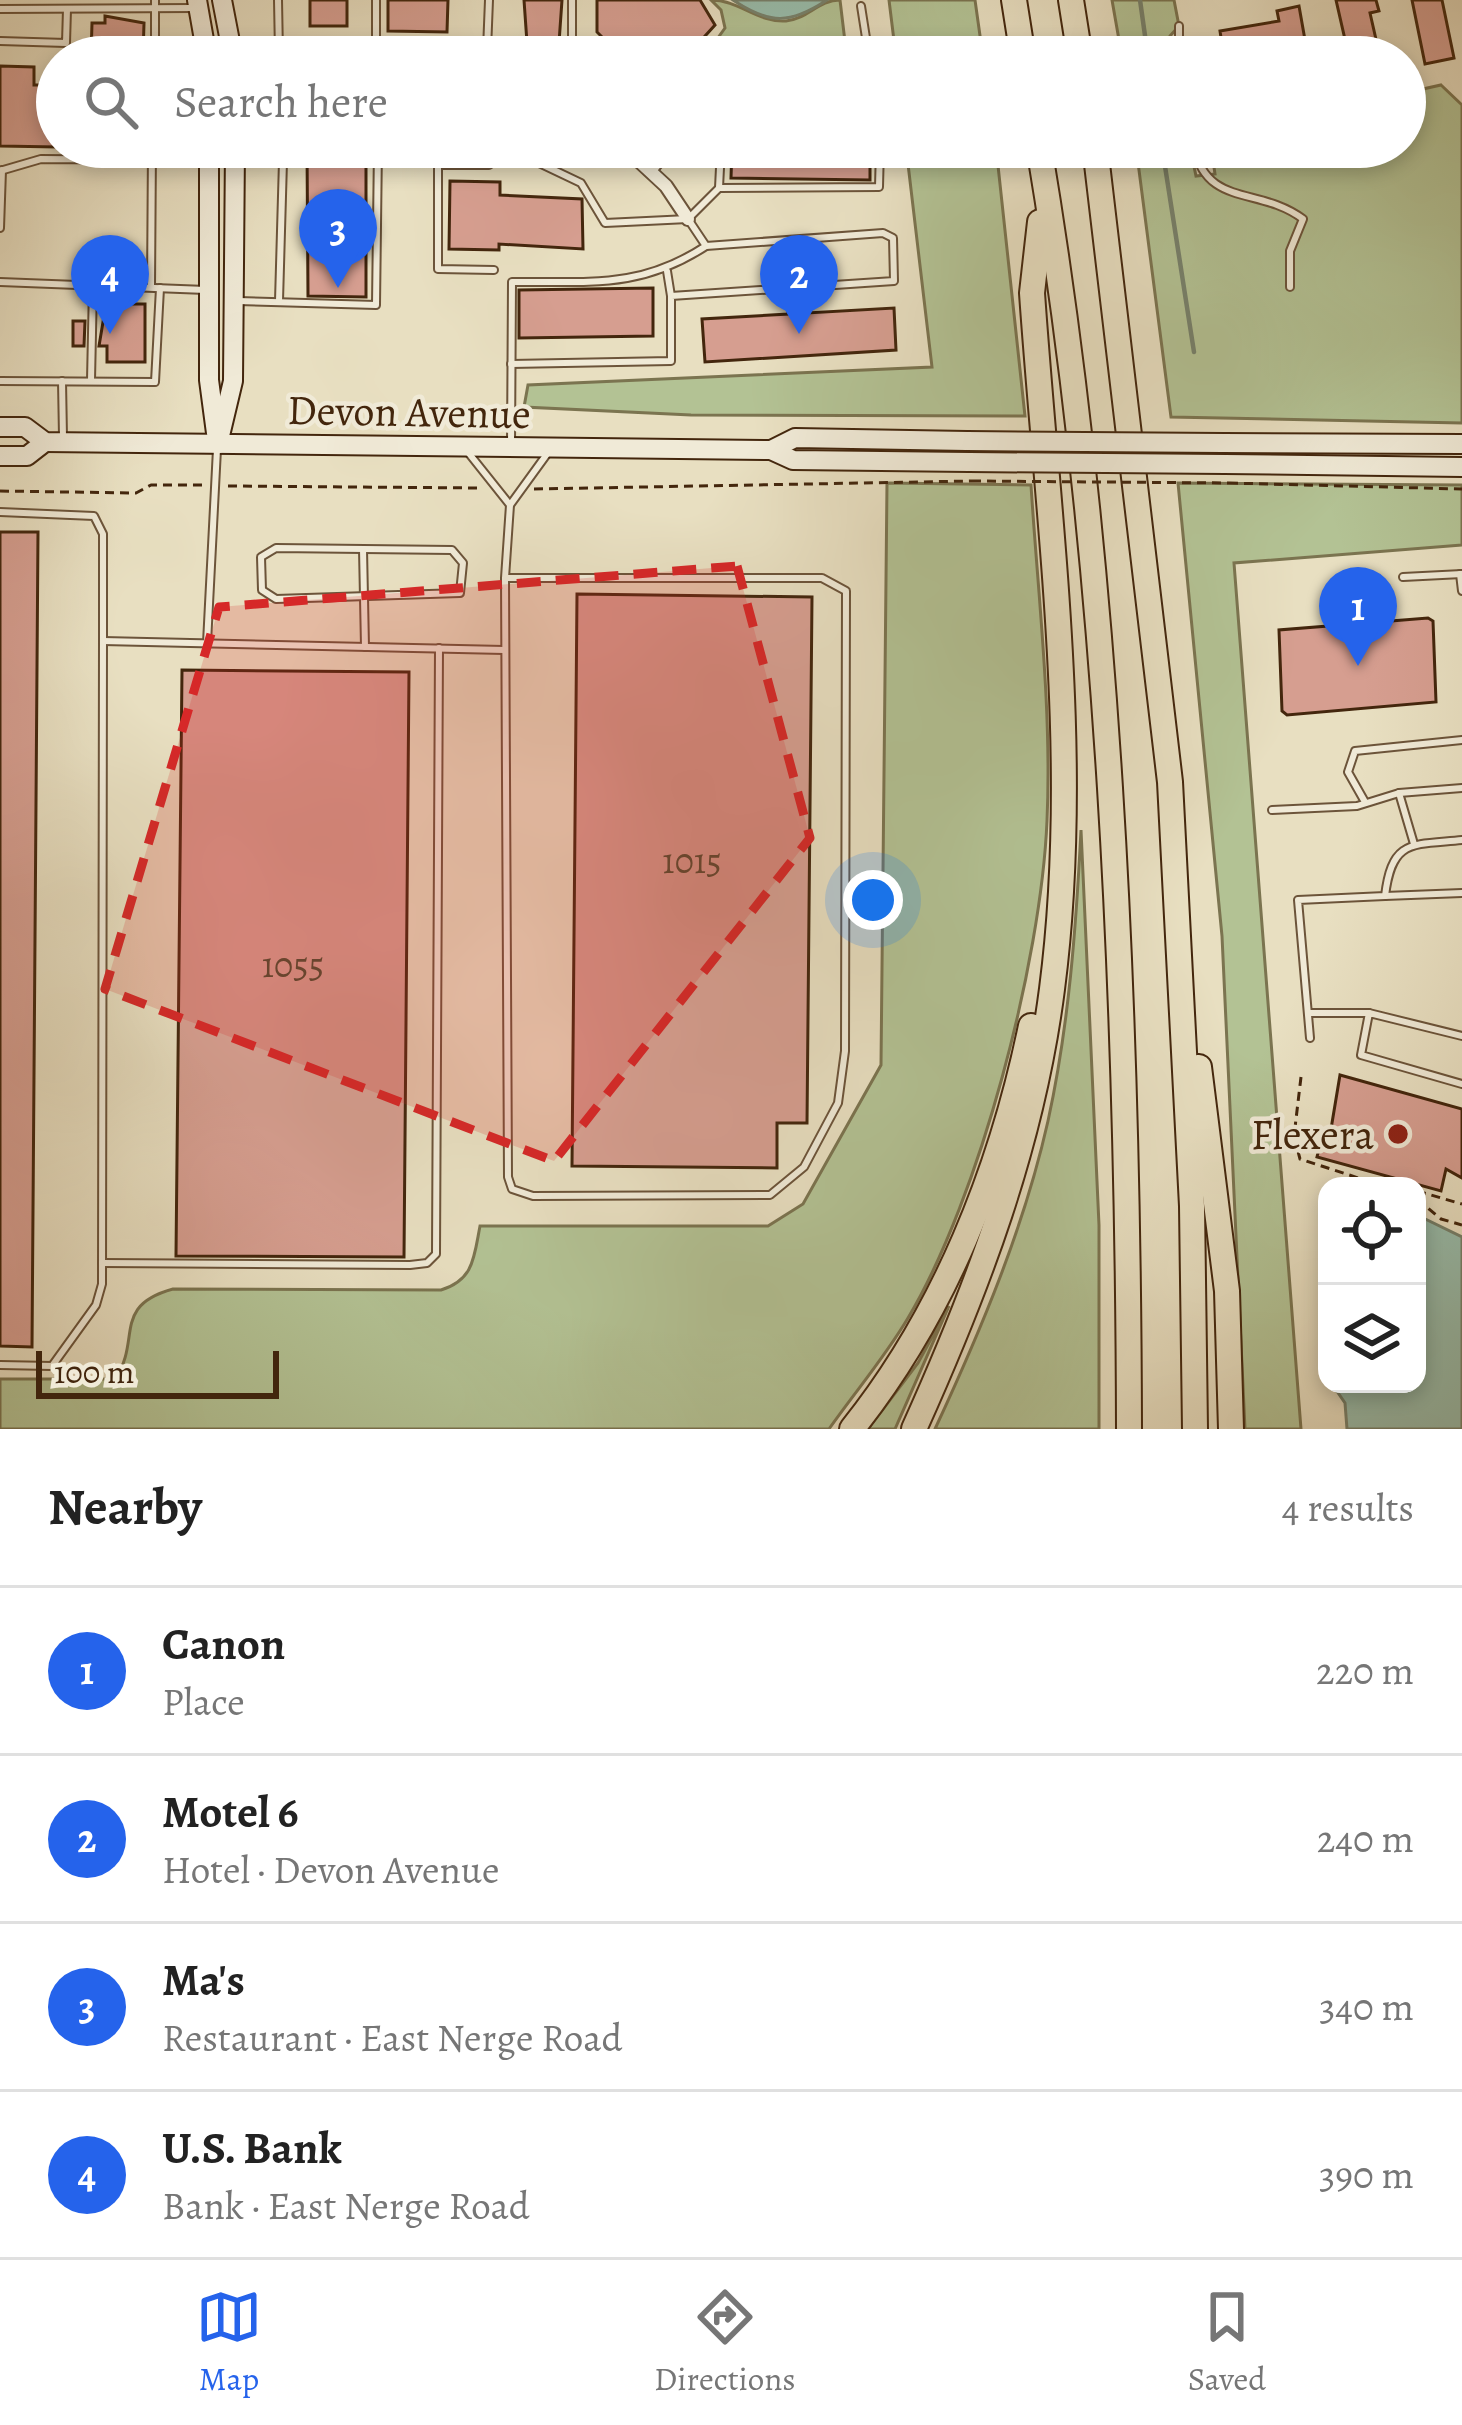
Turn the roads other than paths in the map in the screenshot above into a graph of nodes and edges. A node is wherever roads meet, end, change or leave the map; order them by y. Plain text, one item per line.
1 (155, 0) edge
2 (222, 0) edge
3 (278, 0) edge
4 (376, 0) edge
5 (489, 0) edge
6 (572, 0) edge
7 (1014, 0) edge
8 (1071, 0) edge
9 (198, 4) edge
10 (861, 7) dead end
11 (0, 9) edge
12 (67, 9) junction
13 (156, 10) junction
14 (1179, 26) dead end
15 (66, 36) edge
16 (155, 36) edge
17 (203, 36) edge
18 (229, 36) edge
19 (279, 36) edge
20 (376, 36) edge
21 (488, 36) edge
22 (572, 36) edge
23 (865, 36) edge
24 (1020, 36) edge
25 (1077, 36) edge
26 (1179, 36) edge
27 (0, 41) edge
28 (36, 42) edge
29 (36, 160) edge
30 (152, 168) edge
31 (209, 168) edge
32 (235, 168) edge
33 (283, 168) edge
34 (378, 168) edge
35 (438, 168) edge
36 (550, 168) edge
37 (646, 168) edge
38 (655, 168) edge
39 (720, 168) edge
40 (879, 168) edge
41 (1042, 168) edge
42 (1098, 168) edge
43 (1201, 168) edge
44 (1, 171) edge
45 (651, 173) junction
46 (1045, 184) junction
47 (719, 188) junction
48 (688, 219) junction
49 (0, 228) edge
50 (706, 246) junction
51 (494, 270) dead end
52 (668, 272) junction
53 (0, 282) edge
54 (93, 286) junction
55 (1290, 287) dead end
56 (155, 288) junction
57 (211, 291) junction
58 (671, 296) junction
59 (234, 301) junction
60 (279, 301) junction
61 (512, 364) junction
62 (91, 380) junction
63 (0, 381) edge
64 (62, 381) junction
65 (0, 427) edge
66 (54, 442) junction
67 (218, 444) junction
68 (1462, 444) edge
69 (464, 448) junction
70 (511, 448) junction
71 (554, 449) junction
72 (771, 450) junction
73 (0, 456) edge
74 (1462, 466) edge
75 (510, 505) junction
76 (0, 512) edge
77 (363, 549) junction
78 (1461, 574) edge
79 (1403, 577) dead end
80 (506, 578) junction
81 (1462, 591) edge
82 (364, 598) junction
83 (104, 641) junction
84 (207, 643) junction
85 (365, 646) junction
86 (439, 648) junction
87 (504, 650) junction
88 (1462, 740) edge
89 (1462, 788) edge
90 (1399, 793) junction
91 (1366, 802) junction
92 (1272, 810) dead end
93 (1462, 840) edge
94 (1064, 841) junction
95 (1414, 844) junction
96 (1174, 860) junction
97 (1462, 893) edge
98 (1385, 896) junction
99 (1308, 1013) junction
100 (1369, 1013) junction
101 (1462, 1036) edge
102 (1310, 1038) dead end
103 (1462, 1084) edge
104 (102, 1263) junction
105 (0, 1366) edge
106 (852, 1429) edge
107 (914, 1429) edge
108 (1129, 1429) edge
109 (1196, 1429) edge
110 (1231, 1429) edge

1 - 13 lane
2 - 18 main road
3 - 19 lane
4 - 20 lane
5 - 21 lane
6 - 22 lane
7 - 24 highway
8 - 25 highway
9 - 13 lane
9 - 17 main road
10 - 23 lane
11 - 12 lane
12 - 13 lane
12 - 15 lane
13 - 16 lane
14 - 26 lane
27 - 28 lane
29 - 44 lane
30 - 56 lane
31 - 57 main road
32 - 59 main road
33 - 60 lane
34 - 60 lane
35 - 51 lane
36 - 48 lane
37 - 45 street
38 - 45 lane
39 - 47 lane
40 - 47 lane
41 - 46 highway
42 - 96 highway
43 - 55 lane
44 - 49 lane
45 - 48 street
46 - 94 highway
46 - 108 highway
47 - 48 lane
48 - 50 lane
50 - 52 lane
50 - 58 lane
52 - 58 lane
52 - 61 lane
53 - 54 lane
54 - 56 lane
54 - 62 lane
56 - 57 lane
56 - 62 lane
57 - 67 main road
58 - 61 lane
59 - 60 lane
59 - 67 main road
61 - 70 lane
62 - 64 lane
63 - 64 lane
64 - 66 lane
65 - 66 main road, Devon Avenue
66 - 67 main road, Devon Avenue
66 - 73 main road, Devon Avenue
67 - 69 main road, Devon Avenue
67 - 84 lane
68 - 72 main road, Devon Avenue, bridge
69 - 70 main road, Devon Avenue
69 - 75 lane
70 - 71 main road, Devon Avenue
71 - 72 main road, Devon Avenue
71 - 75 lane
72 - 74 main road, Devon Avenue, bridge
75 - 80 lane
76 - 83 lane
77 - 82 lane
77 - 82 lane
77 - 82 lane
78 - 79 lane
78 - 81 lane
80 - 87 lane
80 - 87 lane
82 - 85 lane
83 - 84 lane
83 - 104 lane
84 - 85 lane
85 - 86 lane
86 - 87 lane
86 - 104 lane
88 - 91 lane
89 - 90 lane
90 - 91 lane
90 - 95 lane
91 - 92 lane
93 - 95 lane
94 - 106 highway
94 - 107 highway
95 - 98 lane
96 - 109 highway
96 - 110 highway
97 - 98 lane
98 - 99 lane
99 - 100 lane
99 - 102 lane
100 - 101 lane
100 - 103 lane
104 - 105 lane

